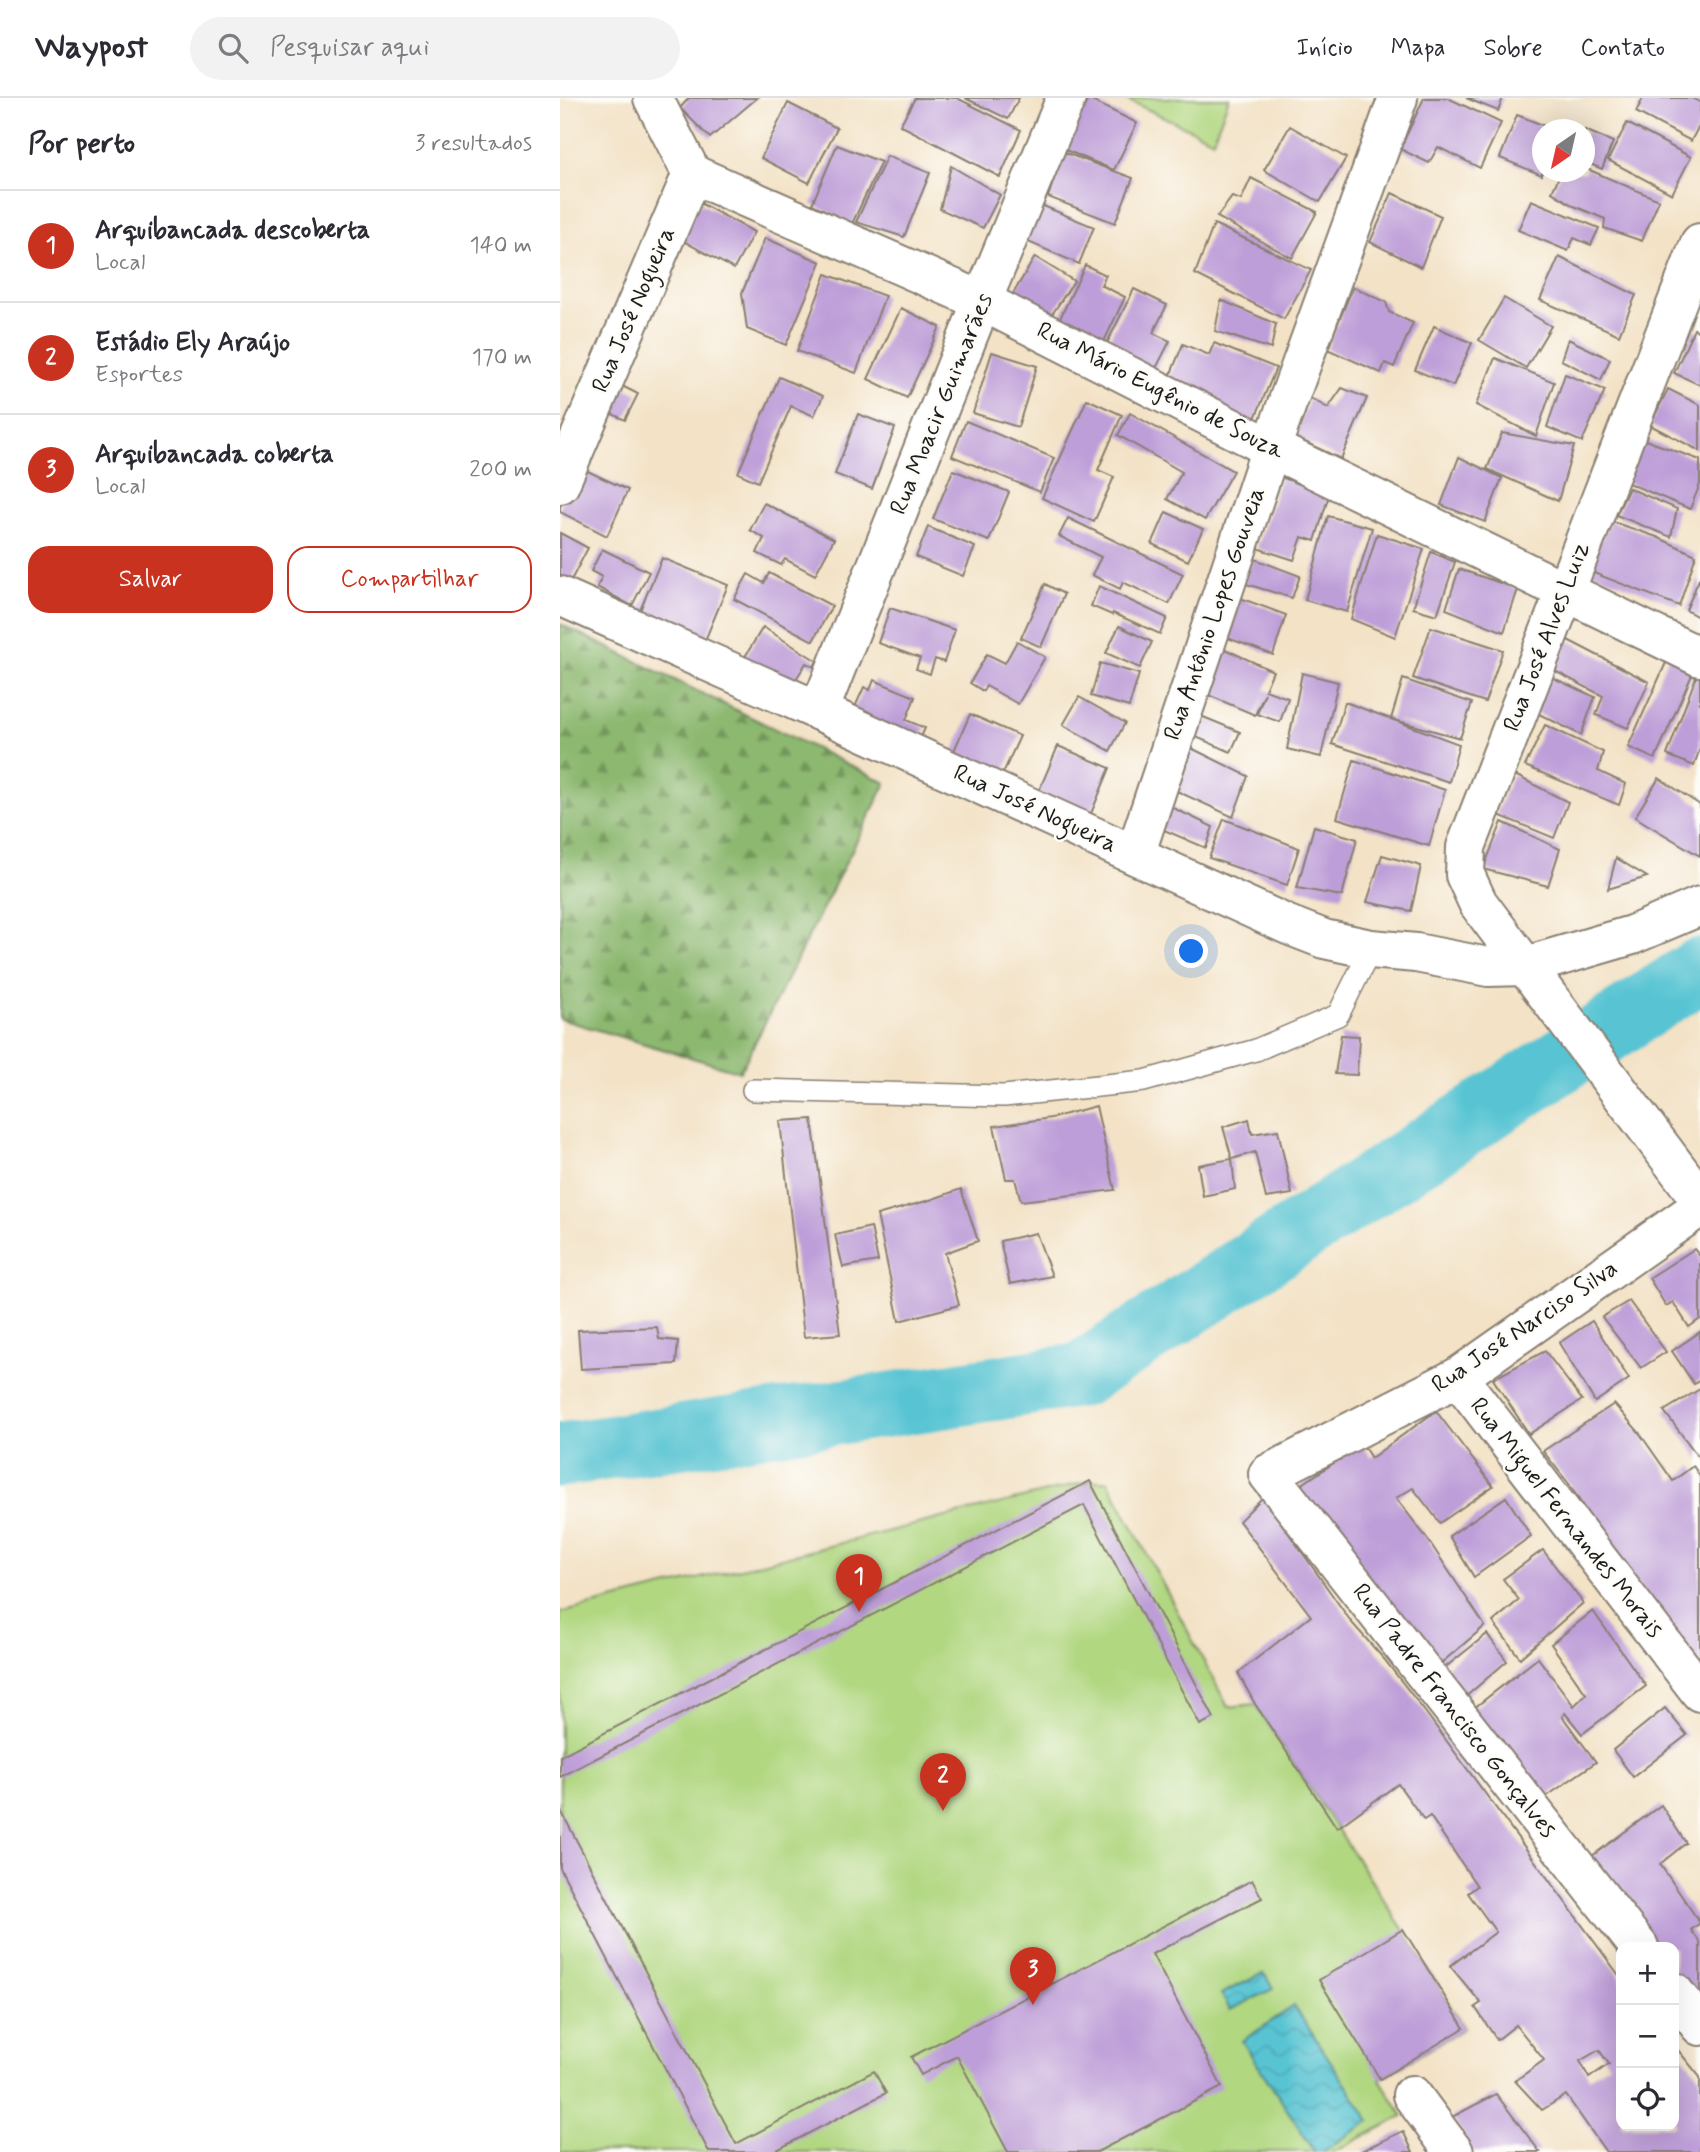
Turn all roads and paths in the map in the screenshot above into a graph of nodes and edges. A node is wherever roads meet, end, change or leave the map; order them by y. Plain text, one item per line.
1 (653, 98) edge
2 (1066, 98) edge
3 (1398, 98) edge
4 (692, 174) junction
5 (1700, 243) edge
6 (982, 301) junction
7 (1271, 448) junction
8 (560, 484) edge
9 (1564, 592) junction
10 (560, 596) edge
11 (1700, 657) edge
12 (819, 710) junction
13 (1135, 855) junction
14 (1700, 906) edge
15 (1371, 949) junction
16 (1526, 966) junction
17 (753, 1090) dead end
18 (1700, 1199) edge
19 (1700, 1207) edge
20 (1458, 1377) junction
21 (1268, 1474) joint
22 (1700, 1692) edge
23 (1635, 1942) edge
24 (1679, 1999) edge
25 (1700, 2026) edge
26 (1412, 2095) dead end
27 (1454, 2152) edge

1 - 4 street
2 - 6 street, Rua Moacir Guimarães
3 - 7 street, Rua Antônio Lopes Gouveia
4 - 6 street, Rua Mário Eugênio de Souza
4 - 8 street, Rua José Nogueira
5 - 9 street, Rua José Alves Luiz
6 - 7 street, Rua Mário Eugênio de Souza
6 - 12 street, Rua Moacir Guimarães
7 - 9 street, Rua Mário Eugênio de Souza
7 - 13 street, Rua Antônio Lopes Gouveia
9 - 11 street, Rua Mário Eugênio de Souza
9 - 16 street, Rua José Alves Luiz
10 - 12 street, Rua José Nogueira
12 - 13 street, Rua José Nogueira
13 - 15 street, Rua José Nogueira
14 - 16 street, Rua José Nogueira
15 - 16 street, Rua José Nogueira
15 - 17 lane
16 - 18 street, Rua José Alves Luiz
19 - 20 street, Rua José Narciso Silva
20 - 21 street, Rua José Narciso Silva
20 - 22 street, Rua Miguel Fernandes Morais
21 - 23 street, Rua Padre Francisco Gonçalves
24 - 25 street
26 - 27 street

